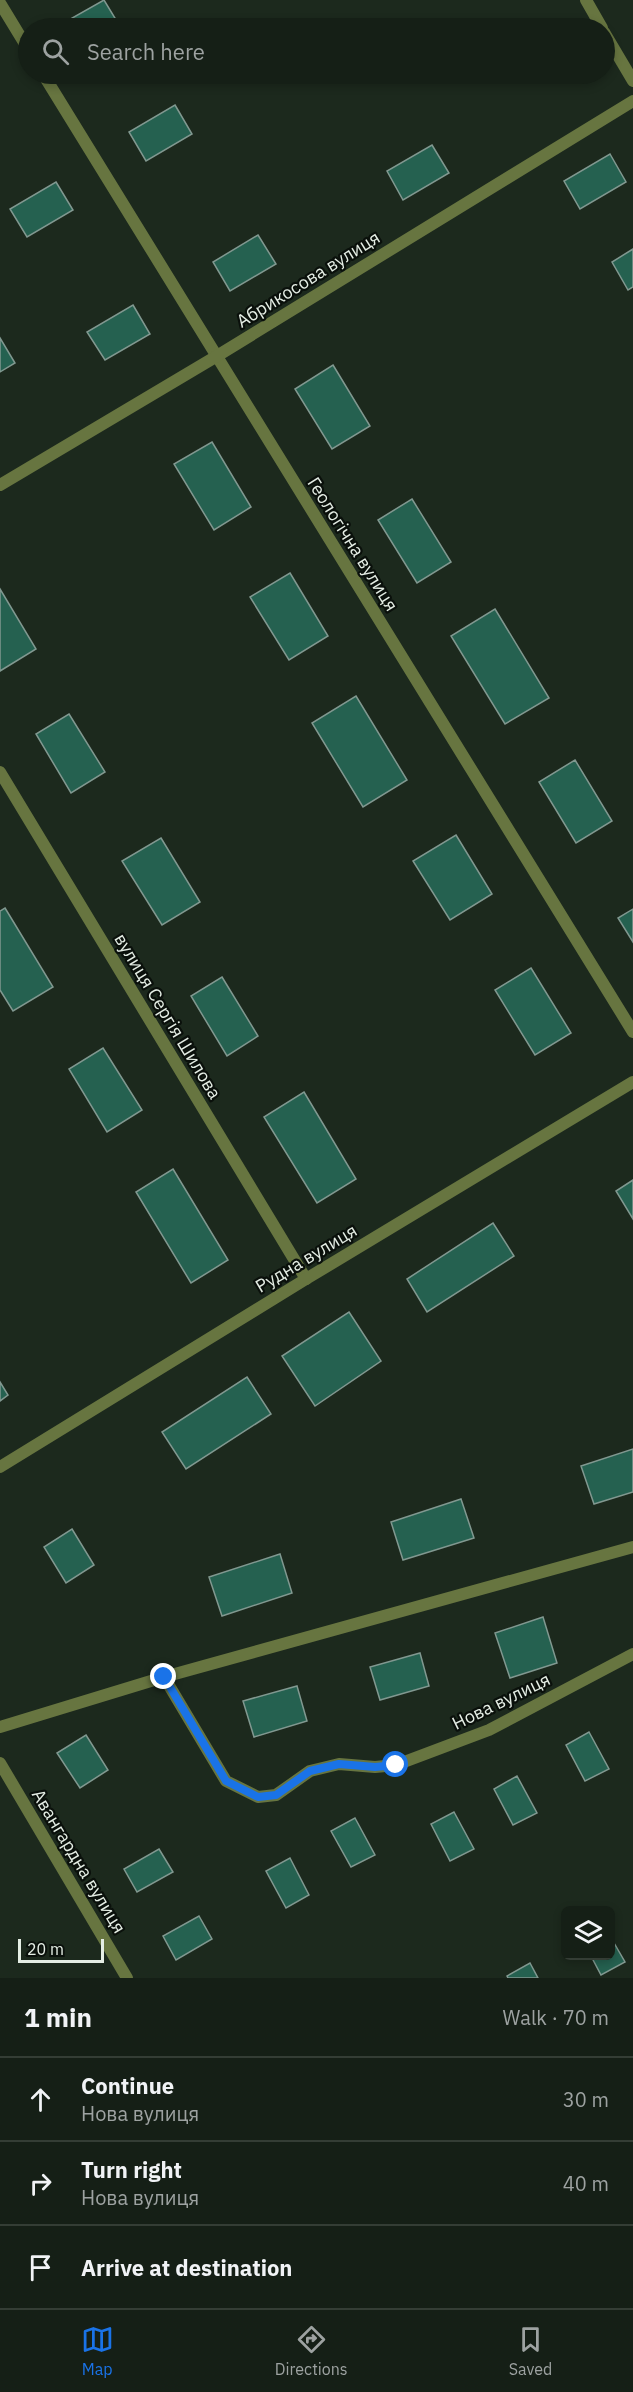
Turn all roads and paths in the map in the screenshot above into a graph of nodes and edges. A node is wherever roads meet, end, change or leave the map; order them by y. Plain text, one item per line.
1 (586, 0) edge
2 (0, 3) edge
3 (596, 18) edge
4 (18, 33) edge
5 (615, 50) edge
6 (633, 81) edge
7 (49, 84) edge
8 (633, 101) edge
9 (217, 356) junction
10 (0, 486) edge
11 (0, 772) edge
12 (633, 1032) edge
13 (633, 1083) edge
14 (306, 1279) junction
15 (0, 1467) edge
16 (633, 1547) edge
17 (633, 1654) edge
18 (164, 1677) junction
19 (0, 1727) edge
20 (0, 1763) edge
21 (127, 1978) edge

1 - 3 street
2 - 4 street
5 - 6 street
7 - 9 street, Геологічна вулиця
8 - 9 street, Абрикосова вулиця
9 - 10 street, Абрикосова вулиця
9 - 12 street, Геологічна вулиця
11 - 14 street, вулиця Сергія Шилова
13 - 14 street, Рудна вулиця
14 - 15 street, Рудна вулиця
16 - 18 street
17 - 18 street, Нова вулиця
18 - 19 street
20 - 21 street, Авангардна вулиця

